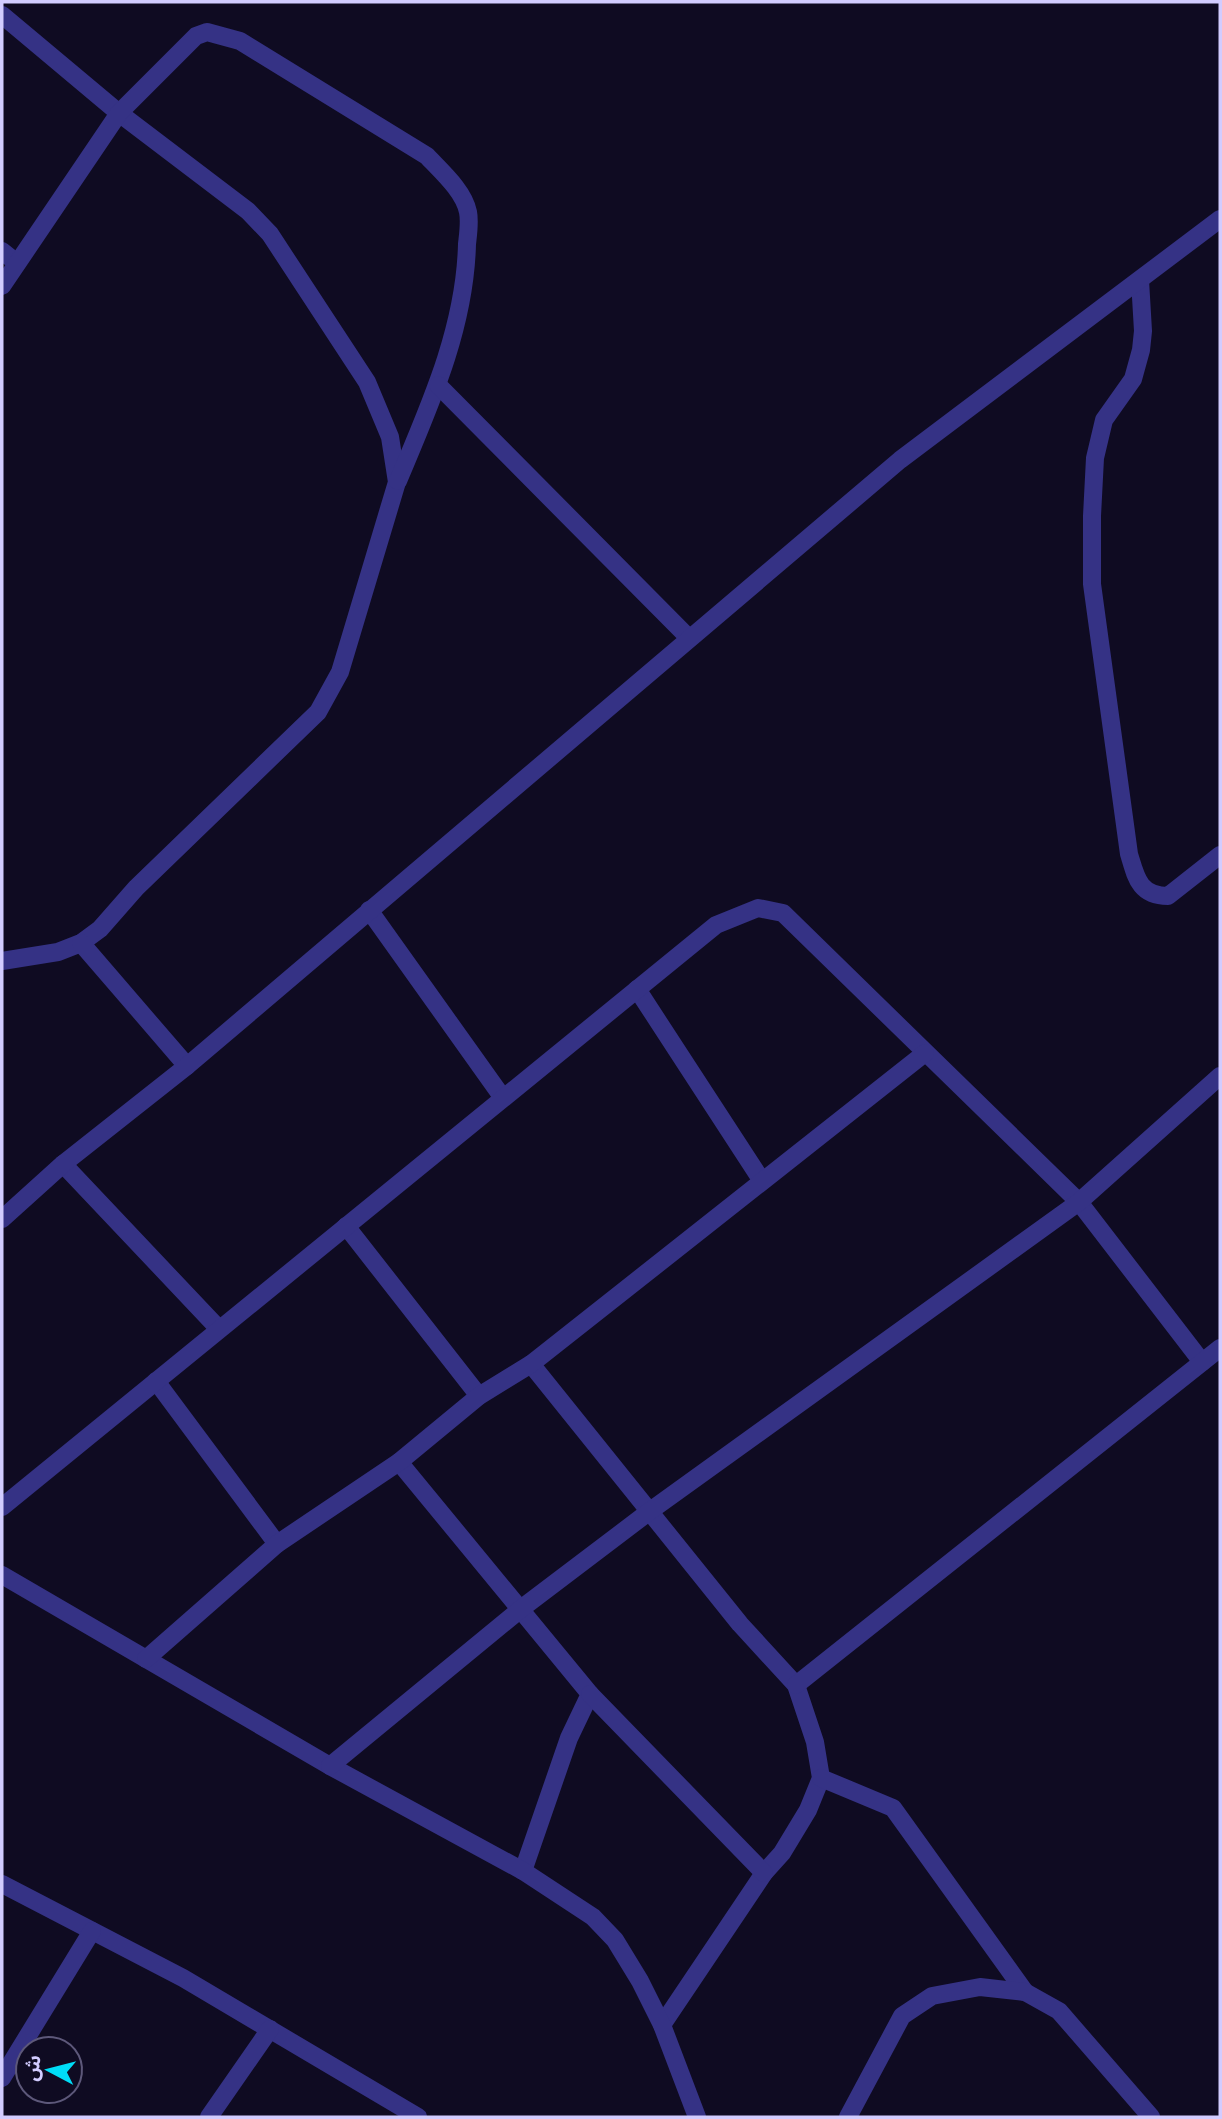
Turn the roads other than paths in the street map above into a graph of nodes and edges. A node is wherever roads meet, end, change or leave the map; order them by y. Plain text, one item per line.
1 (2, 15) edge
2 (119, 113) junction
3 (1220, 219) edge
4 (2, 251) edge
5 (17, 263) junction
6 (1140, 280) junction
7 (2, 286) edge
8 (438, 385) junction
9 (397, 482) junction
10 (689, 638) junction
11 (1220, 855) edge
12 (369, 910) junction
13 (81, 943) junction
14 (2, 961) edge
15 (637, 989) junction
16 (925, 1053) junction
17 (187, 1066) junction
18 (1220, 1076) edge
19 (503, 1098) junction
20 (64, 1164) junction
21 (762, 1181) junction
22 (1079, 1202) junction
23 (2, 1219) edge
24 (346, 1226) junction
25 (219, 1329) junction
26 (1220, 1349) edge
27 (1202, 1362) junction
28 (531, 1364) junction
29 (156, 1381) junction
30 (479, 1396) junction
31 (399, 1462) junction
32 (2, 1507) edge
33 (650, 1511) junction
34 (277, 1544) junction
35 (2, 1575) edge
36 (522, 1608) junction
37 (146, 1658) junction
38 (796, 1685) junction
39 (590, 1694) junction
40 (330, 1766) junction
41 (821, 1778) junction
42 (523, 1871) junction
43 (764, 1873) junction
44 (2, 1884) edge
45 (92, 1931) junction
46 (1025, 1992) junction
47 (663, 2025) junction
48 (270, 2029) junction
49 (2, 2078) edge
50 (209, 2117) edge
51 (418, 2117) edge
52 (697, 2117) edge
53 (848, 2117) edge
54 (1151, 2117) edge

1 - 2 street
2 - 5 street
2 - 8 street
2 - 9 street
3 - 6 street
4 - 5 street
5 - 7 street
6 - 10 street
6 - 11 street
8 - 9 street
8 - 10 street
9 - 13 street
10 - 12 street
12 - 17 street
12 - 19 street
13 - 14 street
13 - 17 street
15 - 16 street
15 - 19 street
15 - 21 street
16 - 21 street
16 - 22 street
17 - 20 street
18 - 22 street
19 - 24 street
20 - 23 street
20 - 25 street
21 - 28 street
22 - 27 street
22 - 33 street
24 - 25 street
24 - 30 street
25 - 29 street
26 - 27 street
27 - 38 street
28 - 30 street
28 - 33 street
29 - 32 street
29 - 34 street
30 - 31 street
31 - 34 street
31 - 36 street
33 - 36 street
33 - 38 street
34 - 37 street
35 - 37 street
36 - 39 street
36 - 40 street
37 - 40 street
38 - 41 street
39 - 42 street
39 - 43 street
40 - 42 street
41 - 43 street
41 - 46 street
42 - 47 street
43 - 47 street
44 - 45 street
45 - 48 street
45 - 49 street
46 - 53 street
46 - 54 street
47 - 52 street
48 - 50 street
48 - 51 street

